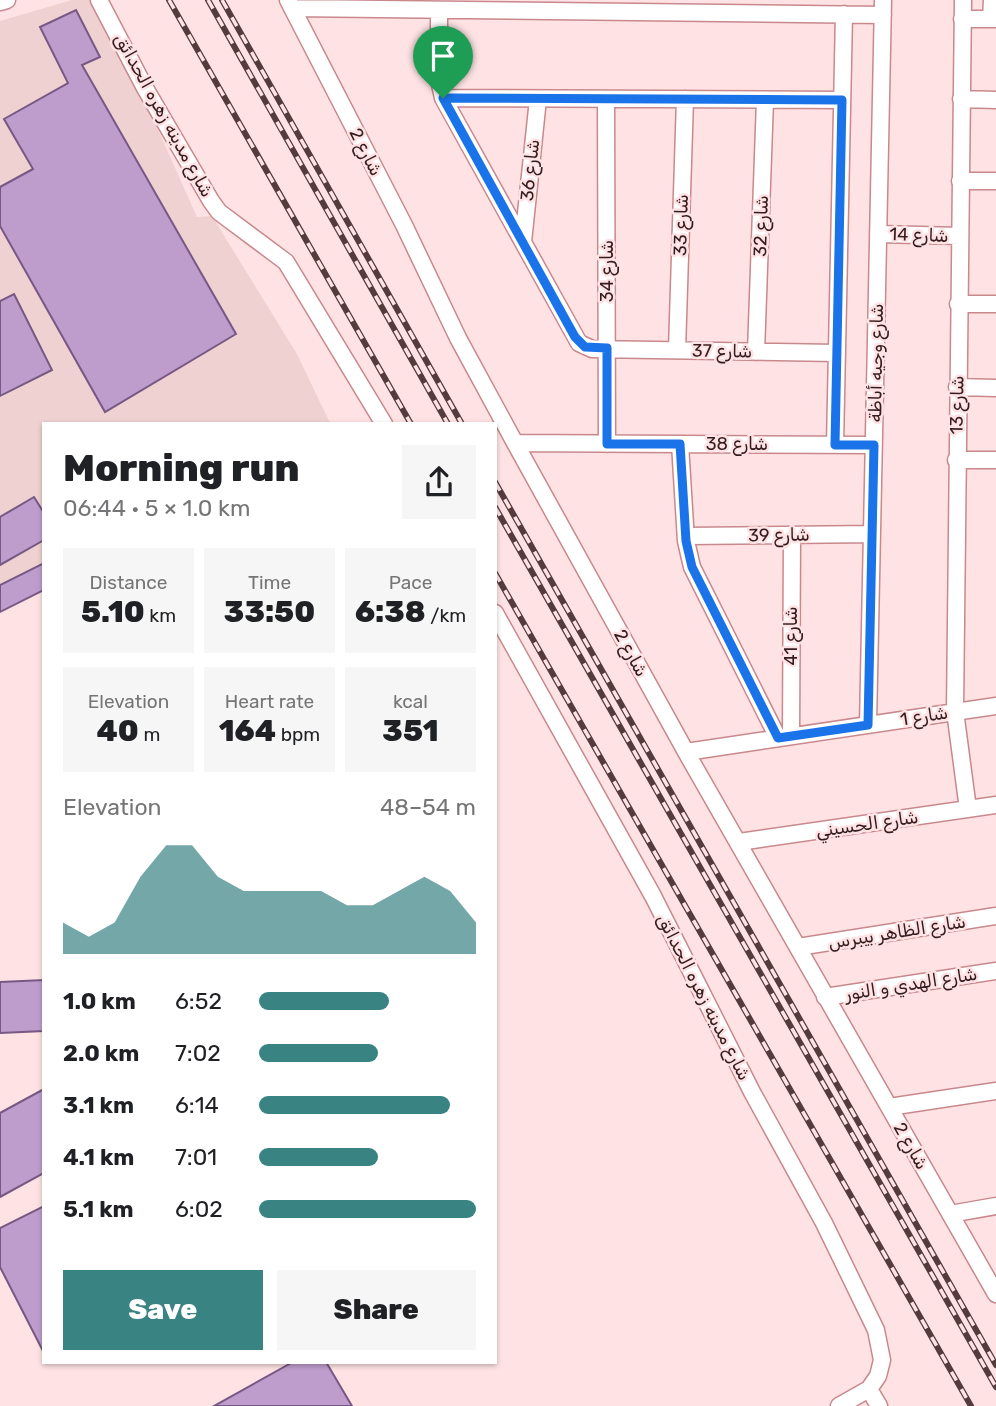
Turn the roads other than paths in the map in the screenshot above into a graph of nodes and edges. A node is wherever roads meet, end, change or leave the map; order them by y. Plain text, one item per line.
1 (7, 0) edge
2 (99, 0) edge
3 (962, 0) edge
4 (992, 0) edge
5 (0, 2) edge
6 (290, 4) edge
7 (366, 5) edge
8 (530, 6) edge
9 (793, 7) edge
10 (883, 7) edge
11 (439, 10) junction
12 (844, 14) junction
13 (962, 19) junction
14 (993, 19) edge
15 (443, 98) junction
16 (538, 99) junction
17 (606, 99) junction
18 (685, 99) junction
19 (961, 99) junction
20 (765, 100) junction
21 (842, 100) junction
22 (996, 100) edge
23 (960, 181) junction
24 (996, 181) edge
25 (878, 233) junction
26 (960, 236) junction
27 (523, 242) junction
28 (958, 304) junction
29 (996, 304) edge
30 (607, 348) junction
31 (677, 350) junction
32 (756, 352) junction
33 (837, 353) junction
34 (957, 387) junction
35 (996, 388) edge
36 (383, 422) edge
37 (515, 443) junction
38 (607, 444) junction
39 (680, 444) junction
40 (835, 445) junction
41 (874, 445) junction
42 (956, 460) junction
43 (996, 460) edge
44 (872, 534) junction
45 (792, 535) junction
46 (686, 536) junction
47 (497, 617) edge
48 (996, 706) edge
49 (955, 711) junction
50 (868, 725) junction
51 (785, 737) junction
52 (686, 752) junction
53 (996, 805) edge
54 (968, 809) junction
55 (739, 842) junction
56 (996, 916) edge
57 (798, 947) junction
58 (996, 971) edge
59 (825, 996) junction
60 (996, 1091) edge
61 (889, 1107) junction
62 (996, 1206) edge
63 (950, 1214) junction
64 (995, 1290) edge
65 (869, 1389) junction
66 (839, 1406) edge
67 (879, 1406) edge

1 - 5 street
2 - 36 street, شارع مدينه زهره الحدائق
3 - 13 street, شارع 13
4 - 14 street
6 - 7 street
6 - 37 street, شارع 2
7 - 11 street
8 - 9 street
8 - 11 street
9 - 12 street
10 - 12 street
10 - 25 street, شارع وجيه أباظة
11 - 15 street
12 - 21 street
13 - 14 street
13 - 19 street, شارع 13
15 - 16 street
15 - 27 street
16 - 17 street
16 - 27 street, شارع 36
17 - 18 street
17 - 30 street, شارع 34
18 - 20 street
18 - 31 street, شارع 33
19 - 22 street
19 - 23 street, شارع 13
20 - 21 street
20 - 32 street, شارع 32
21 - 33 street
23 - 24 street
23 - 26 street, شارع 13
25 - 26 street, شارع 14
25 - 41 street, شارع وجيه أباظة
26 - 28 street, شارع 13
27 - 30 street, شارع 37
28 - 29 street
28 - 34 street, شارع 13
30 - 31 street, شارع 37
30 - 38 street, شارع 34
31 - 32 street, شارع 37
32 - 33 street, شارع 37
33 - 40 street
34 - 35 street
34 - 42 street, شارع 13
37 - 38 street, شارع 38
37 - 52 street, شارع 2
38 - 39 street, شارع 38
39 - 40 street, شارع 38
39 - 46 street
40 - 41 street, شارع 38
41 - 44 street, شارع وجيه أباظة
42 - 43 street
42 - 49 street, شارع 13
44 - 45 street, شارع 39
44 - 50 street, شارع وجيه أباظة
45 - 46 street, شارع 39
45 - 51 street, شارع 41
46 - 51 street
47 - 65 street, شارع مدينه زهره الحدائق
48 - 49 street, شارع 1
49 - 50 street, شارع 1
49 - 54 street, شارع 13
50 - 51 street, شارع 1
51 - 52 street, شارع 1
52 - 55 street, شارع 2
53 - 54 street, شارع الحسيني
54 - 55 street, شارع الحسيني
55 - 57 street, شارع 2
56 - 57 street, شارع الظاهر بيبرس
57 - 59 street, شارع 2
58 - 59 street, شارع الهدي و النور
59 - 61 street, شارع 2
60 - 61 street
61 - 63 street, شارع 2
62 - 63 street
63 - 64 street, شارع 2
65 - 66 street
65 - 67 street

